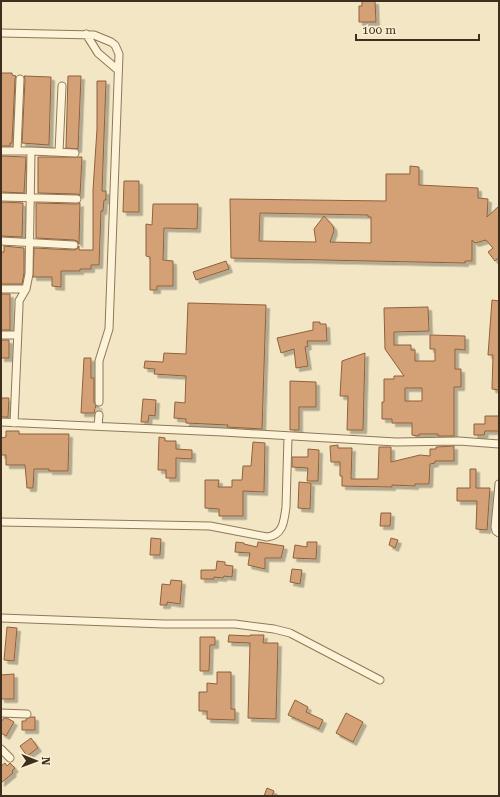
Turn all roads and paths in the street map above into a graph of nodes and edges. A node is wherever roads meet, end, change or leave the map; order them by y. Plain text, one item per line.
1 (1, 33) edge
2 (86, 34) junction
3 (118, 70) junction
4 (20, 79) dead end
5 (62, 86) dead end
6 (1, 151) edge
7 (17, 151) junction
8 (30, 151) junction
9 (59, 152) junction
10 (75, 153) dead end
11 (1, 197) edge
12 (30, 197) junction
13 (77, 199) dead end
14 (1, 241) edge
15 (29, 243) junction
16 (74, 245) dead end
17 (1, 289) edge
18 (26, 289) junction
19 (1, 334) edge
20 (17, 335) junction
21 (99, 402) tunnel mouth
22 (99, 415) tunnel mouth
23 (1, 422) edge
24 (14, 423) junction
25 (98, 426) junction
26 (288, 437) junction
27 (499, 444) edge
28 (499, 484) edge
29 (1, 522) edge
30 (499, 533) edge
31 (1, 618) edge
32 (380, 680) dead end
33 (1, 713) edge
34 (27, 714) dead end
35 (1, 749) edge
36 (10, 758) dead end

1 - 2 street
2 - 3 street
2 - 3 street
3 - 21 street
4 - 7 street
5 - 9 street
6 - 7 street
7 - 8 street
8 - 9 street
8 - 12 street
9 - 10 street
11 - 12 street
12 - 13 street
12 - 15 street
14 - 15 street
15 - 16 street
15 - 18 street
17 - 18 street
18 - 20 street
19 - 20 street
20 - 24 street
22 - 25 street
23 - 24 street
24 - 25 street
25 - 26 street
26 - 27 street
26 - 29 street
28 - 30 street
31 - 32 street
33 - 34 street
35 - 36 street

